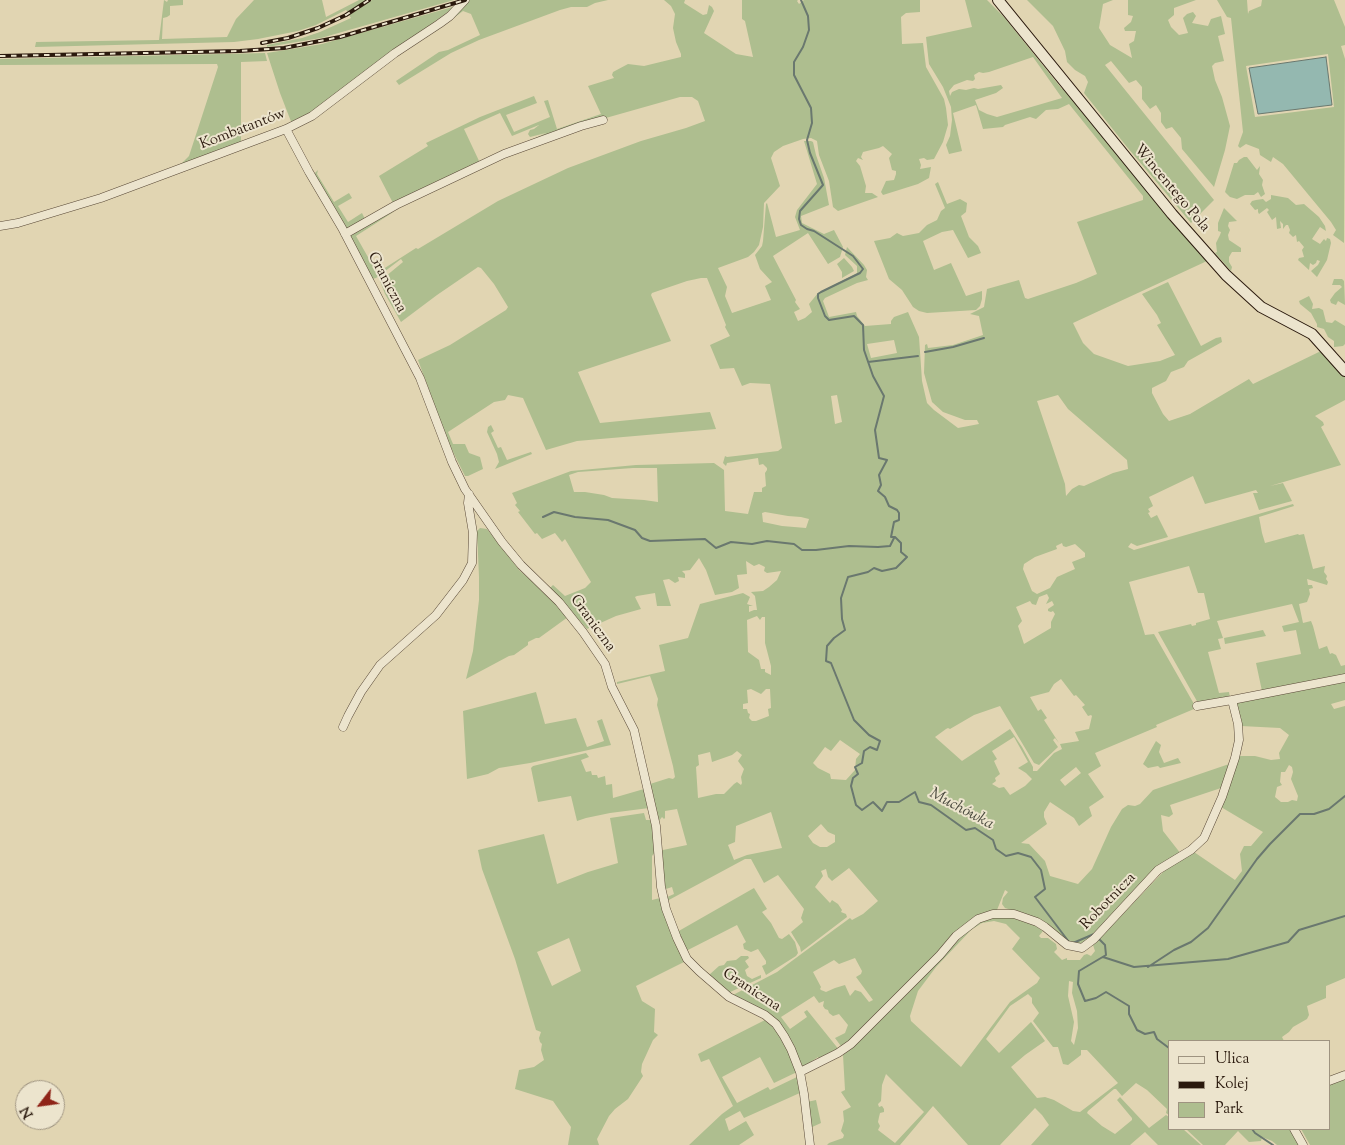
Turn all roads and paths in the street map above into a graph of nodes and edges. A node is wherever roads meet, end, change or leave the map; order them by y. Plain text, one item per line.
1 (465, 0) edge
2 (998, 0) edge
3 (603, 120) dead end
4 (286, 129) junction
5 (0, 226) edge
6 (345, 234) junction
7 (1345, 370) edge
8 (469, 494) junction
9 (1345, 678) edge
10 (1232, 700) junction
11 (1198, 706) dead end
12 (343, 727) dead end
13 (800, 1072) junction
14 (1345, 1075) edge
15 (1330, 1081) edge
16 (1295, 1130) edge
17 (810, 1145) edge
18 (1303, 1145) edge

1 - 4 street, Kombatantów
2 - 7 street, Wincentego Pola
3 - 6 street
4 - 5 street, Kombatantów
4 - 6 street, Graniczna
6 - 8 street, Graniczna
8 - 12 street
8 - 13 street, Graniczna
9 - 10 street
10 - 11 street
10 - 13 street, Robotnicza
13 - 17 street, Graniczna
14 - 15 street
16 - 18 street

